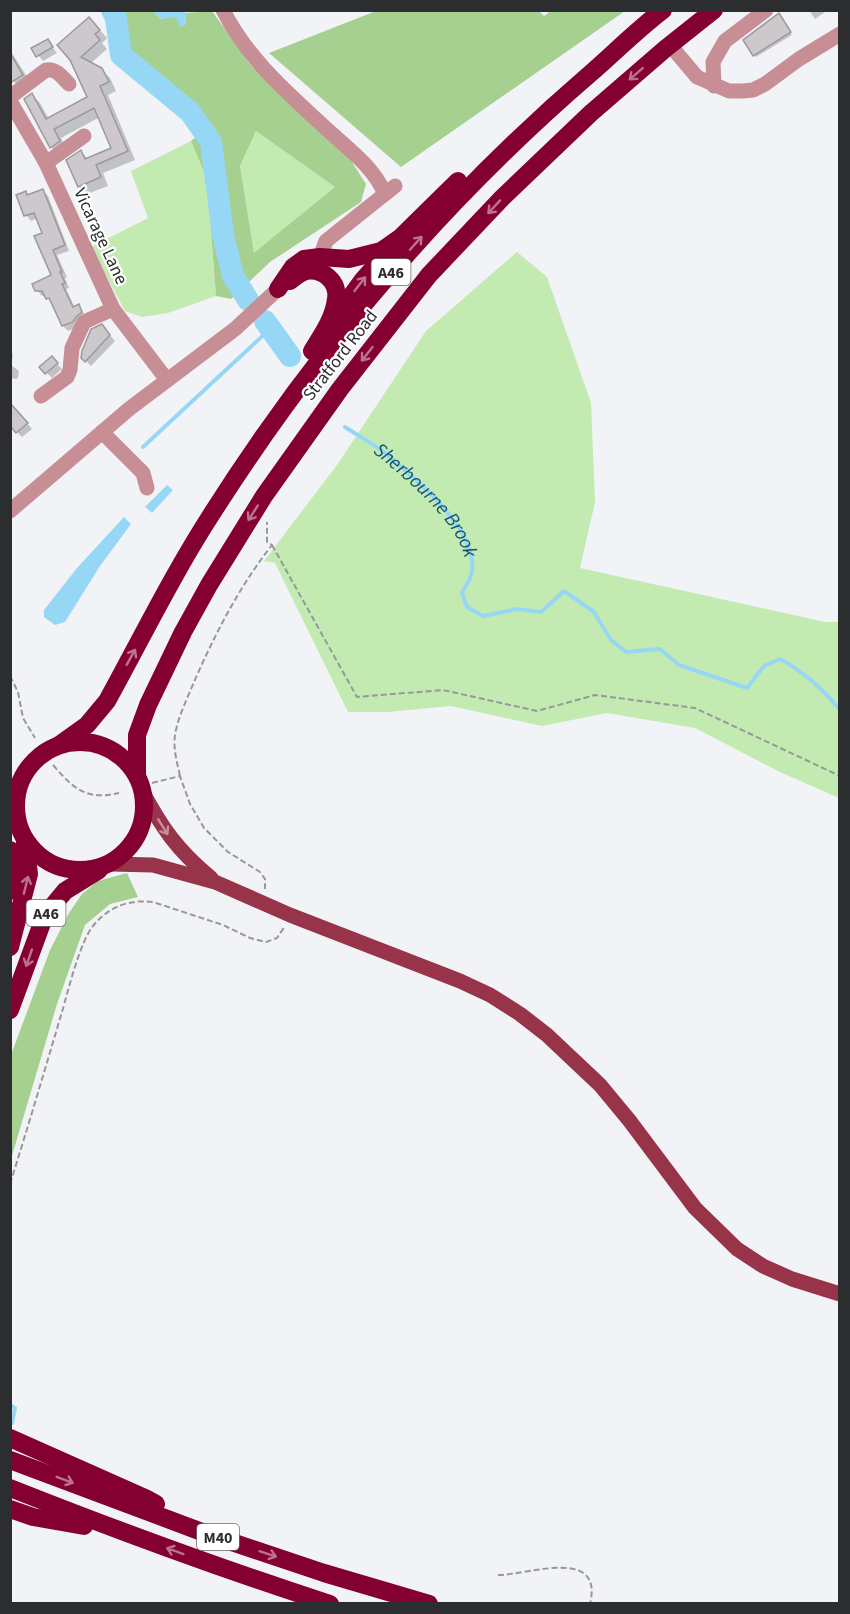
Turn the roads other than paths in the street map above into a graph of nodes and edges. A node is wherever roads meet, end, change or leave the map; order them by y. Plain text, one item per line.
1 (223, 10) edge
2 (663, 10) edge
3 (714, 10) edge
4 (766, 10) edge
5 (840, 34) edge
6 (632, 38) junction
7 (670, 45) junction
8 (69, 84) dead end
9 (714, 86) junction
10 (10, 99) edge
11 (84, 136) dead end
12 (46, 163) junction
13 (401, 237) junction
14 (320, 257) junction
15 (278, 289) junction
16 (112, 309) junction
17 (325, 331) junction
18 (167, 380) junction
19 (41, 396) dead end
20 (102, 432) junction
21 (147, 489) dead end
22 (10, 511) edge
23 (210, 515) junction
24 (59, 745) junction
25 (15, 780) edge
26 (143, 783) junction
27 (16, 838) edge
28 (107, 866) junction
29 (215, 882) junction
30 (10, 891) edge
31 (10, 947) edge
32 (10, 1010) edge
33 (840, 1294) edge
34 (10, 1438) edge
35 (10, 1460) edge
36 (10, 1488) edge
37 (10, 1509) edge
38 (119, 1531) junction
39 (202, 1532) junction
40 (330, 1604) edge
41 (429, 1604) edge

1 - 14 street
2 - 6 highway, Stratford Road / A46
3 - 7 highway, Stratford Road / A46
4 - 9 street
5 - 9 street
6 - 13 highway
23 -> 6 highway, Stratford Road / A46
7 - 9 street
7 -> 26 highway, Stratford Road / A46
8 - 10 street
10 - 12 street, Vicarage Lane
11 - 12 street
12 - 16 street, Vicarage Lane
13 - 14 highway
17 -> 13 highway
14 - 15 highway
15 - 17 highway
15 - 18 street
16 - 18 street, Vicarage Lane
16 - 19 street
17 - 23 highway
18 - 20 street
20 - 21 street
20 - 22 street
24 -> 23 highway, Stratford Road / A46
24 - 25 highway
24 - 26 highway
25 - 27 highway
26 - 28 highway
26 -> 29 main road
27 - 28 highway
27 - 30 highway
31 -> 27 highway, A46
28 - 29 main road
28 -> 32 highway, A46
29 - 33 main road
34 - 39 highway, M40
35 -> 39 highway, M40
36 - 38 highway, M40
37 - 38 highway, M40
40 -> 38 highway, M40
39 -> 41 highway, M40

